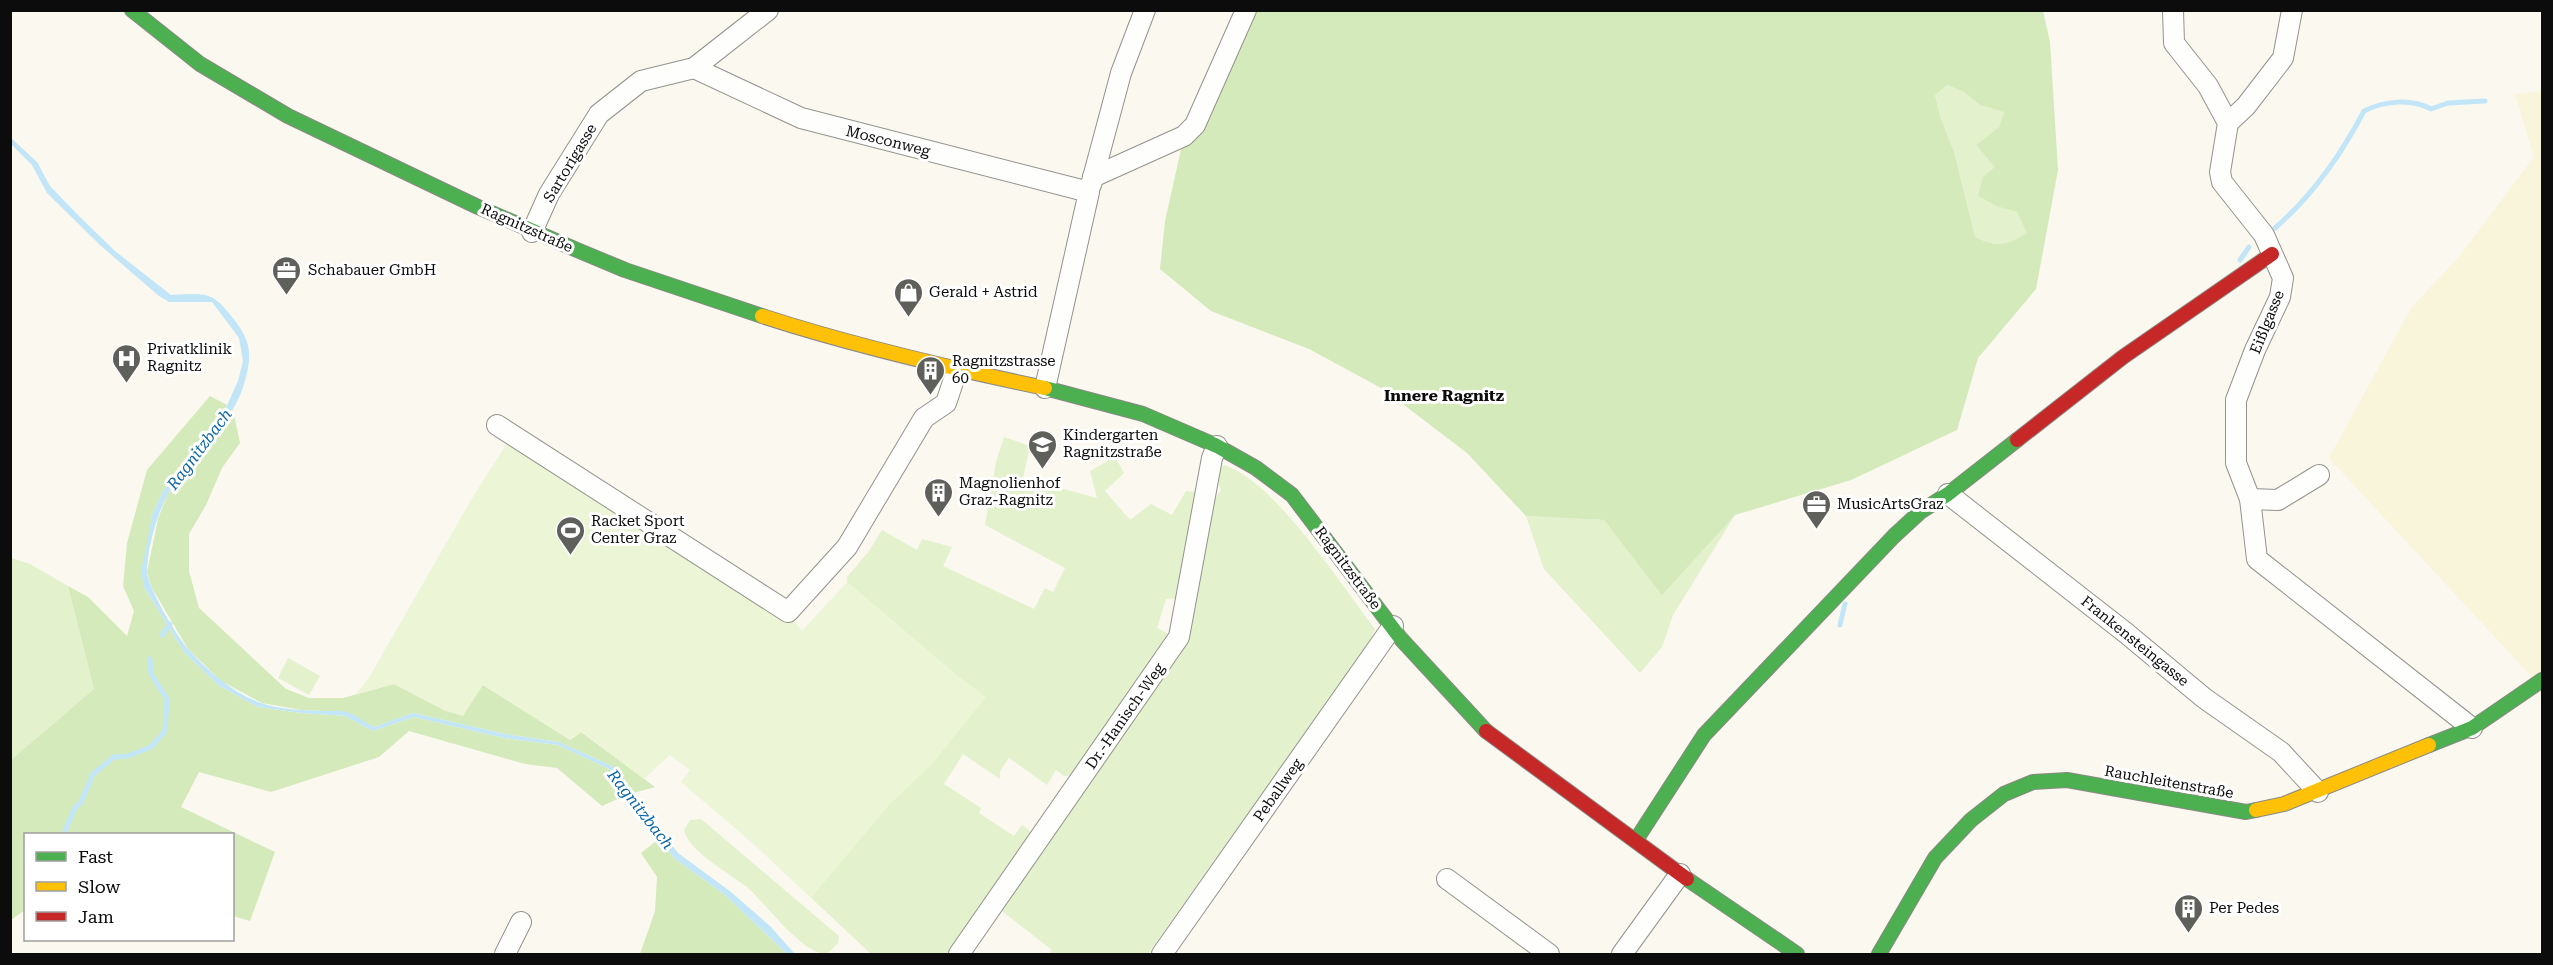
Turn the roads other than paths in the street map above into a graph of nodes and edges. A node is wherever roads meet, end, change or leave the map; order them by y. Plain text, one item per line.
1 (132, 10) edge
2 (768, 10) edge
3 (1145, 10) edge
4 (1246, 10) edge
5 (2173, 10) edge
6 (2292, 10) edge
7 (694, 68) junction
8 (2228, 123) junction
9 (1091, 185) junction
10 (532, 232) junction
11 (2272, 254) junction
12 (957, 370) junction
13 (1045, 388) junction
14 (497, 425) dead end
15 (1217, 446) junction
16 (2319, 475) dead end
17 (1948, 494) junction
18 (2250, 499) junction
19 (1393, 626) junction
20 (2542, 680) edge
21 (2472, 728) junction
22 (2318, 792) junction
23 (1636, 840) junction
24 (1680, 874) junction
25 (1447, 879) dead end
26 (521, 922) dead end
27 (505, 954) edge
28 (959, 954) edge
29 (1162, 954) edge
30 (1549, 954) edge
31 (1622, 954) edge
32 (1797, 954) edge
33 (1879, 954) edge

1 - 10 main road, Ragnitzstraße
2 - 7 street, Sartorigasse
3 - 9 street
4 - 9 street
5 - 8 street
6 - 8 street
7 - 9 street, Mosconweg
7 - 10 street, Sartorigasse
8 - 11 street, Eißlgasse
9 - 13 street
10 - 12 main road, Ragnitzstraße
11 - 17 main road
11 - 18 street, Eißlgasse
12 - 13 main road, Ragnitzstraße
12 - 14 street
13 - 15 main road, Ragnitzstraße
15 - 19 main road, Ragnitzstraße
15 - 28 street, Dr.-Hanisch-Weg
16 - 18 street
17 - 22 street, Frankensteingasse
17 - 23 main road
18 - 21 street, Eißlgasse
19 - 23 main road, Ragnitzstraße
19 - 29 street, Peballweg
20 - 21 main road, Rauchleitenstraße
21 - 22 main road, Rauchleitenstraße
22 - 33 main road, Rauchleitenstraße
23 - 24 main road, Ragnitzstraße
24 - 31 street
24 - 32 main road, Ragnitzstraße
25 - 30 street
26 - 27 street

